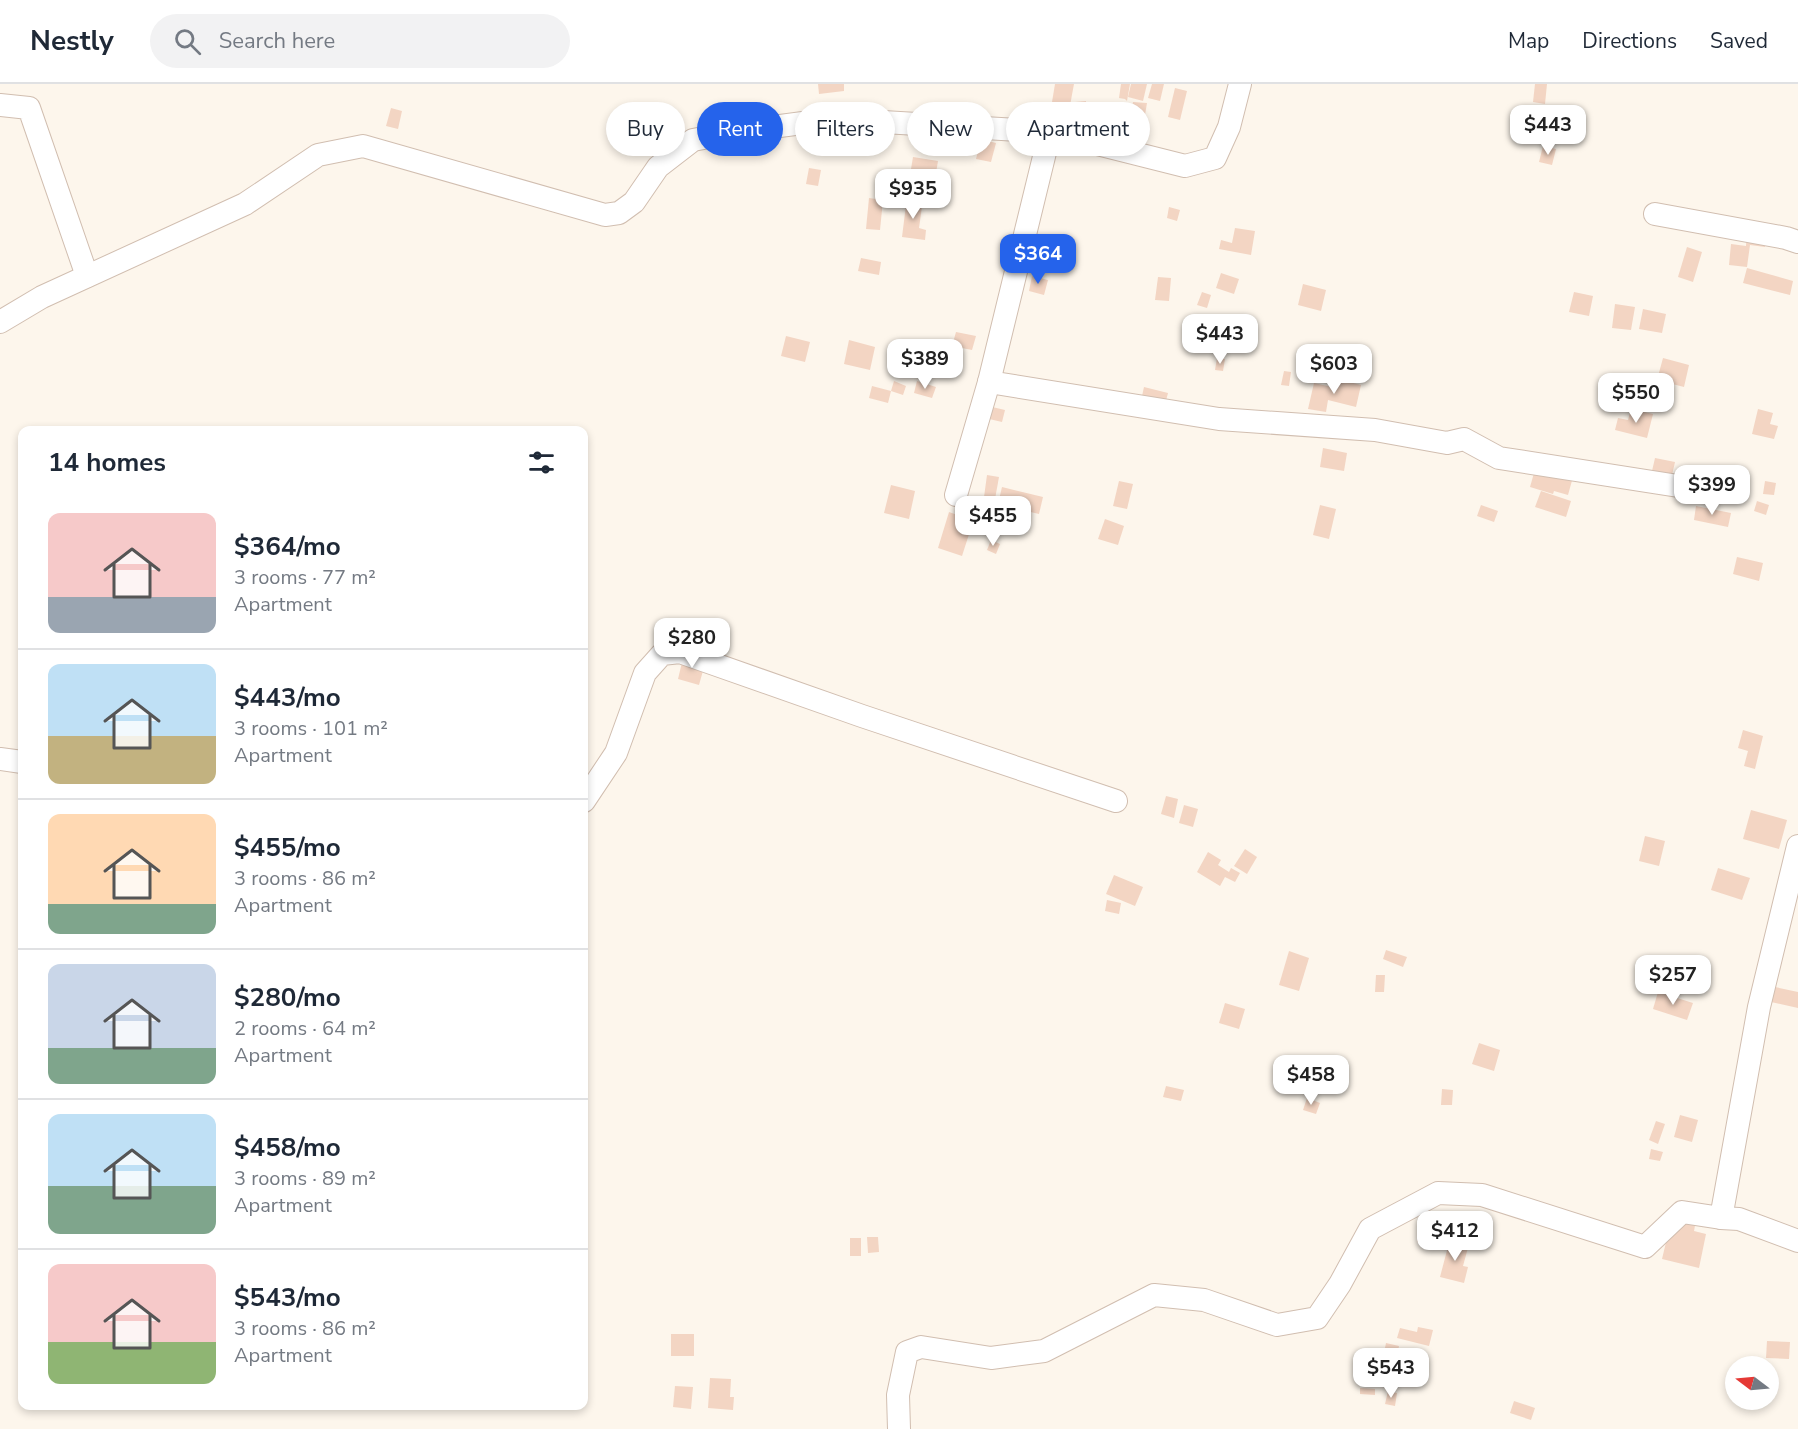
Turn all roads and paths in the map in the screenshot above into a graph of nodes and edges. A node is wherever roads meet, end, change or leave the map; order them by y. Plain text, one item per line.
1 (1240, 84) edge
2 (0, 105) edge
3 (1006, 129) edge
4 (1044, 156) edge
5 (1145, 156) edge
6 (1655, 214) dead end
7 (1798, 242) edge
8 (87, 276) junction
9 (0, 322) edge
10 (989, 382) junction
11 (1691, 488) dead end
12 (956, 495) dead end
13 (0, 759) edge
14 (18, 761) edge
15 (588, 795) edge
16 (1116, 801) dead end
17 (1798, 846) edge
18 (1721, 1218) junction
19 (1798, 1241) edge
20 (899, 1429) edge

1 - 5 street
2 - 8 street
3 - 8 street
4 - 10 street
6 - 7 street
8 - 9 street
10 - 11 street
10 - 12 street
13 - 14 street
15 - 16 street
17 - 18 street
18 - 19 street
18 - 20 street

